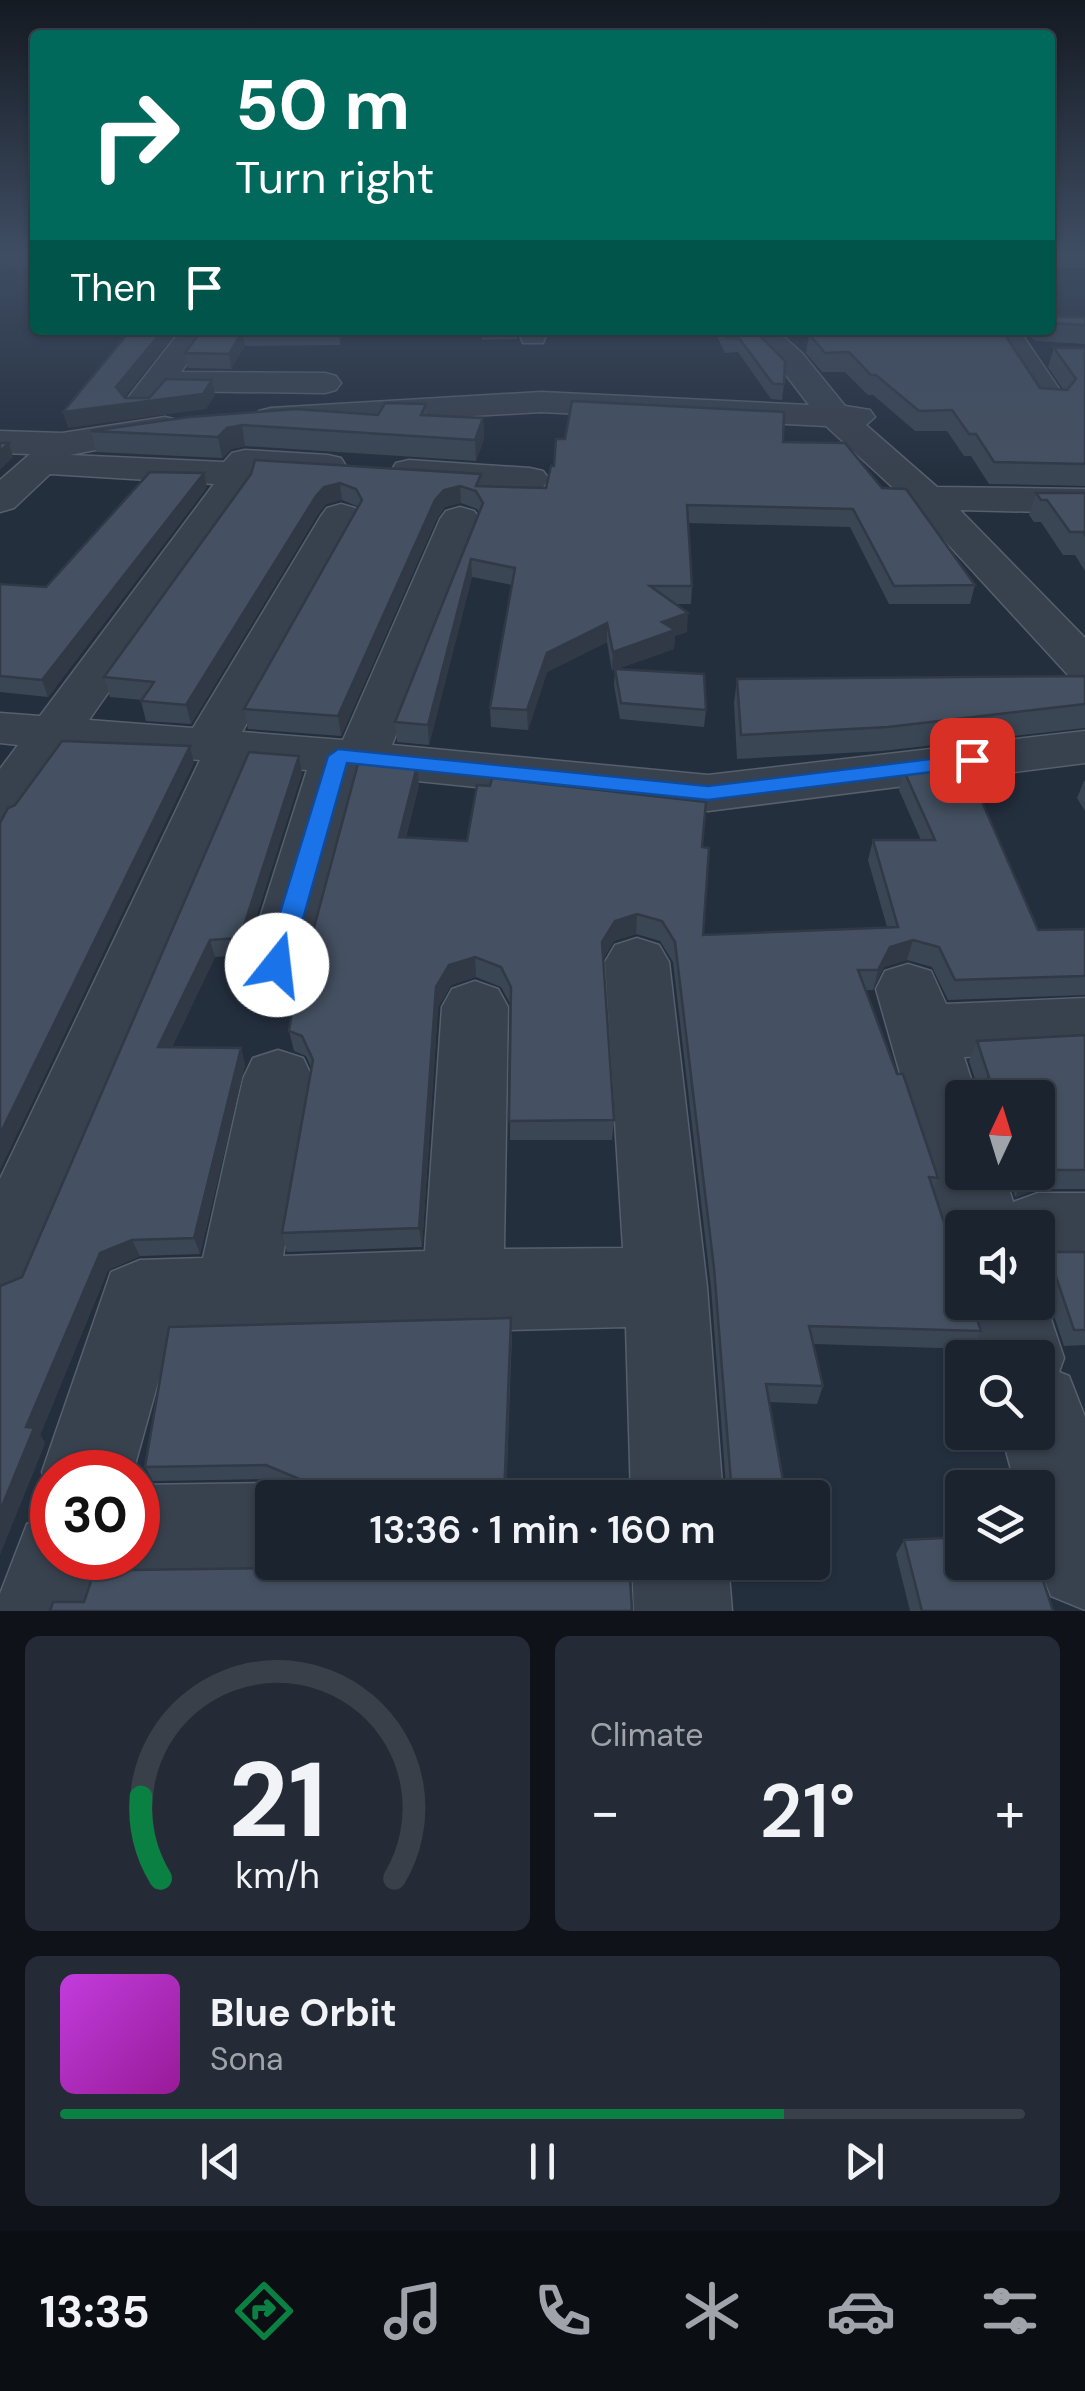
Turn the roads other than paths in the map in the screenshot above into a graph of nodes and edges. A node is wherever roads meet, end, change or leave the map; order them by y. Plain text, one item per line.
1 (192, 335) edge
2 (918, 335) edge
3 (1004, 335) edge
4 (781, 337) edge
5 (845, 338) edge
6 (1019, 353) junction
7 (1052, 355) edge
8 (158, 381) junction
9 (325, 383) dead end
10 (1049, 399) edge
11 (847, 416) junction
12 (233, 421) edge
13 (193, 424) edge
14 (119, 432) junction
15 (0, 442) edge
16 (51, 454) junction
17 (234, 474) junction
18 (530, 479) dead end
19 (941, 499) junction
20 (0, 500) edge
21 (1085, 501) edge
22 (341, 516) dead end
23 (460, 519) dead end
24 (1085, 630) edge
25 (1085, 665) edge
26 (25, 731) edge
27 (221, 746) junction
28 (1085, 746) edge
29 (350, 757) junction
30 (0, 806) edge
31 (637, 962) dead end
32 (277, 965) dead end
33 (476, 1007) dead end
34 (1085, 1026) edge
35 (278, 1079) dead end
36 (945, 1105) edge
37 (1055, 1229) edge
38 (1085, 1229) edge
39 (0, 1264) edge
40 (666, 1287) junction
41 (463, 1288) junction
42 (235, 1294) junction
43 (95, 1450) edge
44 (1051, 1450) edge
45 (676, 1480) edge
46 (255, 1530) edge
47 (160, 1532) edge
48 (1085, 1562) edge
49 (54, 1580) edge
50 (681, 1580) edge
51 (43, 1611) edge
52 (683, 1611) edge

1 - 8 street
2 - 5 street
3 - 6 street
4 - 11 street
6 - 7 street
6 - 10 street
8 - 9 street
8 - 14 street
11 - 12 street
11 - 19 street
13 - 14 street
14 - 16 street
15 - 16 street
16 - 17 street
16 - 20 street
17 - 18 street
17 - 26 street
19 - 21 street
19 - 24 street
19 - 25 street
22 - 27 street
23 - 29 street
26 - 27 street
26 - 30 street
27 - 29 street
27 - 39 street
28 - 29 street
29 - 32 street
31 - 40 street
33 - 41 street
34 - 36 street
35 - 42 street
37 - 38 street
40 - 41 street
40 - 45 street
41 - 42 street
42 - 43 street
44 - 48 street
46 - 47 street
49 - 51 street
50 - 52 street

